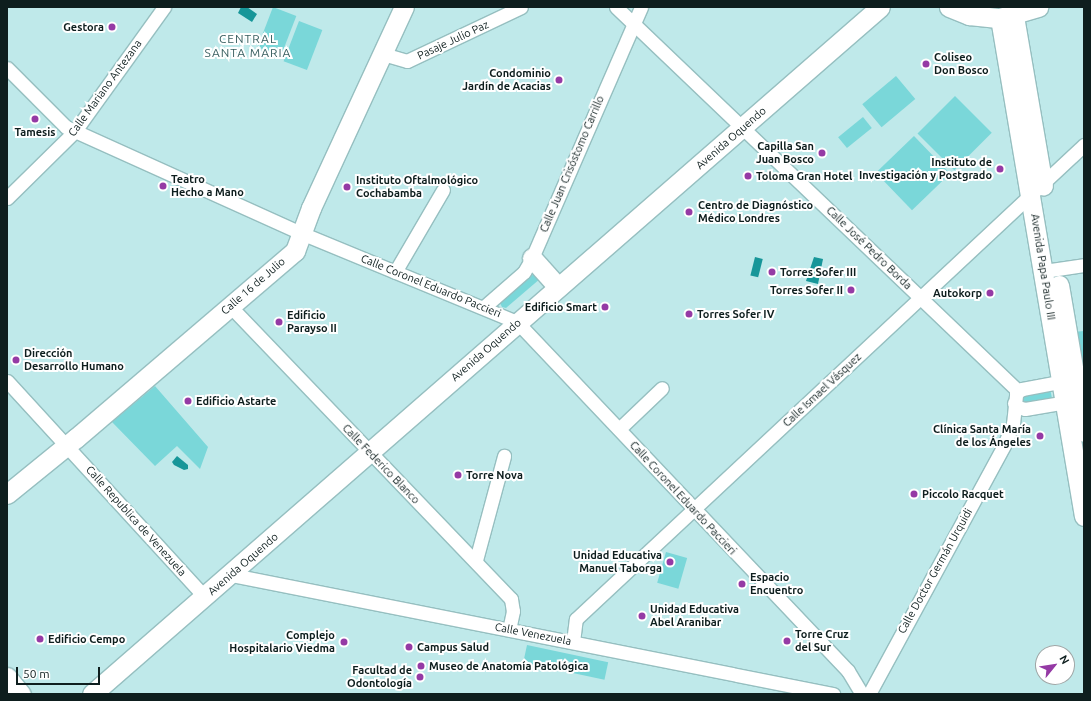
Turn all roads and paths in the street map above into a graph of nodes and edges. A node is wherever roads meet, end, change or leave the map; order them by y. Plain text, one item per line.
1 (164, 7) edge
2 (404, 7) edge
3 (521, 7) edge
4 (616, 7) edge
5 (640, 7) edge
6 (880, 7) edge
7 (949, 7) edge
8 (1038, 7) edge
9 (1007, 17) junction
10 (633, 24) junction
11 (383, 54) junction
12 (7, 68) edge
13 (743, 127) junction
14 (75, 131) junction
15 (1084, 145) edge
16 (443, 190) dead end
17 (1037, 190) junction
18 (7, 198) edge
19 (301, 233) junction
20 (532, 258) junction
21 (1084, 265) edge
22 (1050, 270) junction
23 (395, 272) junction
24 (558, 287) junction
25 (921, 297) junction
26 (230, 306) junction
27 (484, 307) junction
28 (517, 322) junction
29 (7, 381) edge
30 (1068, 381) junction
31 (662, 388) dead end
32 (1016, 397) junction
33 (1072, 401) junction
34 (619, 430) junction
35 (1084, 432) edge
36 (68, 445) junction
37 (368, 452) junction
38 (504, 456) dead end
39 (7, 494) edge
40 (695, 510) junction
41 (1084, 516) edge
42 (476, 560) junction
43 (232, 575) junction
44 (205, 597) junction
45 (509, 630) junction
46 (573, 642) junction
47 (7, 677) edge
48 (21, 694) edge
49 (92, 694) edge
50 (833, 694) edge
51 (862, 694) edge
52 (868, 694) edge

1 - 14 street, Calle Mariano Antezana
2 - 11 main road, Calle 16 de Julio
3 - 11 street, Pasaje Julio Paz
4 - 10 street, Calle José Pedro Borda
5 - 10 street, Calle Juan Crisóstomo Carrillo
6 - 13 main road, Avenida Oquendo
7 - 9 main road
8 - 9 main road
9 - 17 main road, Avenida Papa Paulo III
10 - 13 street, Calle José Pedro Borda
10 - 20 street, Calle Juan Crisóstomo Carrillo
11 - 19 main road, Calle 16 de Julio
12 - 14 street, Calle Coronel Eduardo Paccieri
13 - 24 main road, Avenida Oquendo
13 - 25 street, Calle José Pedro Borda
14 - 18 street, Calle Mariano Antezana
14 - 19 street, Calle Coronel Eduardo Paccieri
15 - 17 street, Calle Ismael Vásquez
16 - 23 street
17 - 22 main road, Avenida Papa Paulo III
17 - 25 street, Calle Ismael Vásquez
19 - 23 street, Calle Coronel Eduardo Paccieri
19 - 26 main road, Calle 16 de Julio
20 - 24 main road
20 - 27 street, Calle Juan Crisóstomo Carrillo
21 - 22 street
22 - 30 main road, Avenida Papa Paulo III
23 - 27 street, Calle Coronel Eduardo Paccieri
24 - 28 main road, Avenida Oquendo
25 - 32 street, Calle José Pedro Borda
25 - 40 street, Calle Ismael Vásquez
26 - 36 main road, Calle 16 de Julio
26 - 37 street, Calle Federico Blanco
27 - 28 street, Calle Coronel Eduardo Paccieri
28 - 34 street, Calle Coronel Eduardo Paccieri
28 - 37 main road, Avenida Oquendo
29 - 36 street, Calle Republica de Venezuela
30 - 32 street
30 - 33 main road, Avenida Papa Paulo III
31 - 34 street
32 - 33 street
32 - 52 street, Calle Doctor Germán Urquidi
33 - 35 main road, Avenida Papa Paulo III
33 - 41 main road, Avenida Papa Paulo III
34 - 40 street, Calle Coronel Eduardo Paccieri
36 - 39 main road, Calle 16 de Julio
36 - 44 street, Calle Republica de Venezuela
37 - 42 street, Calle Federico Blanco
37 - 43 main road, Avenida Oquendo
38 - 42 street
40 - 46 street, Calle Ismael Vásquez
40 - 51 street, Calle Coronel Eduardo Paccieri
42 - 45 street, Calle Federico Blanco
43 - 44 main road, Avenida Oquendo
43 - 45 street, Calle Venezuela
44 - 49 main road, Avenida Oquendo
45 - 46 street, Calle Venezuela
46 - 50 street, Calle Venezuela
47 - 48 main road

